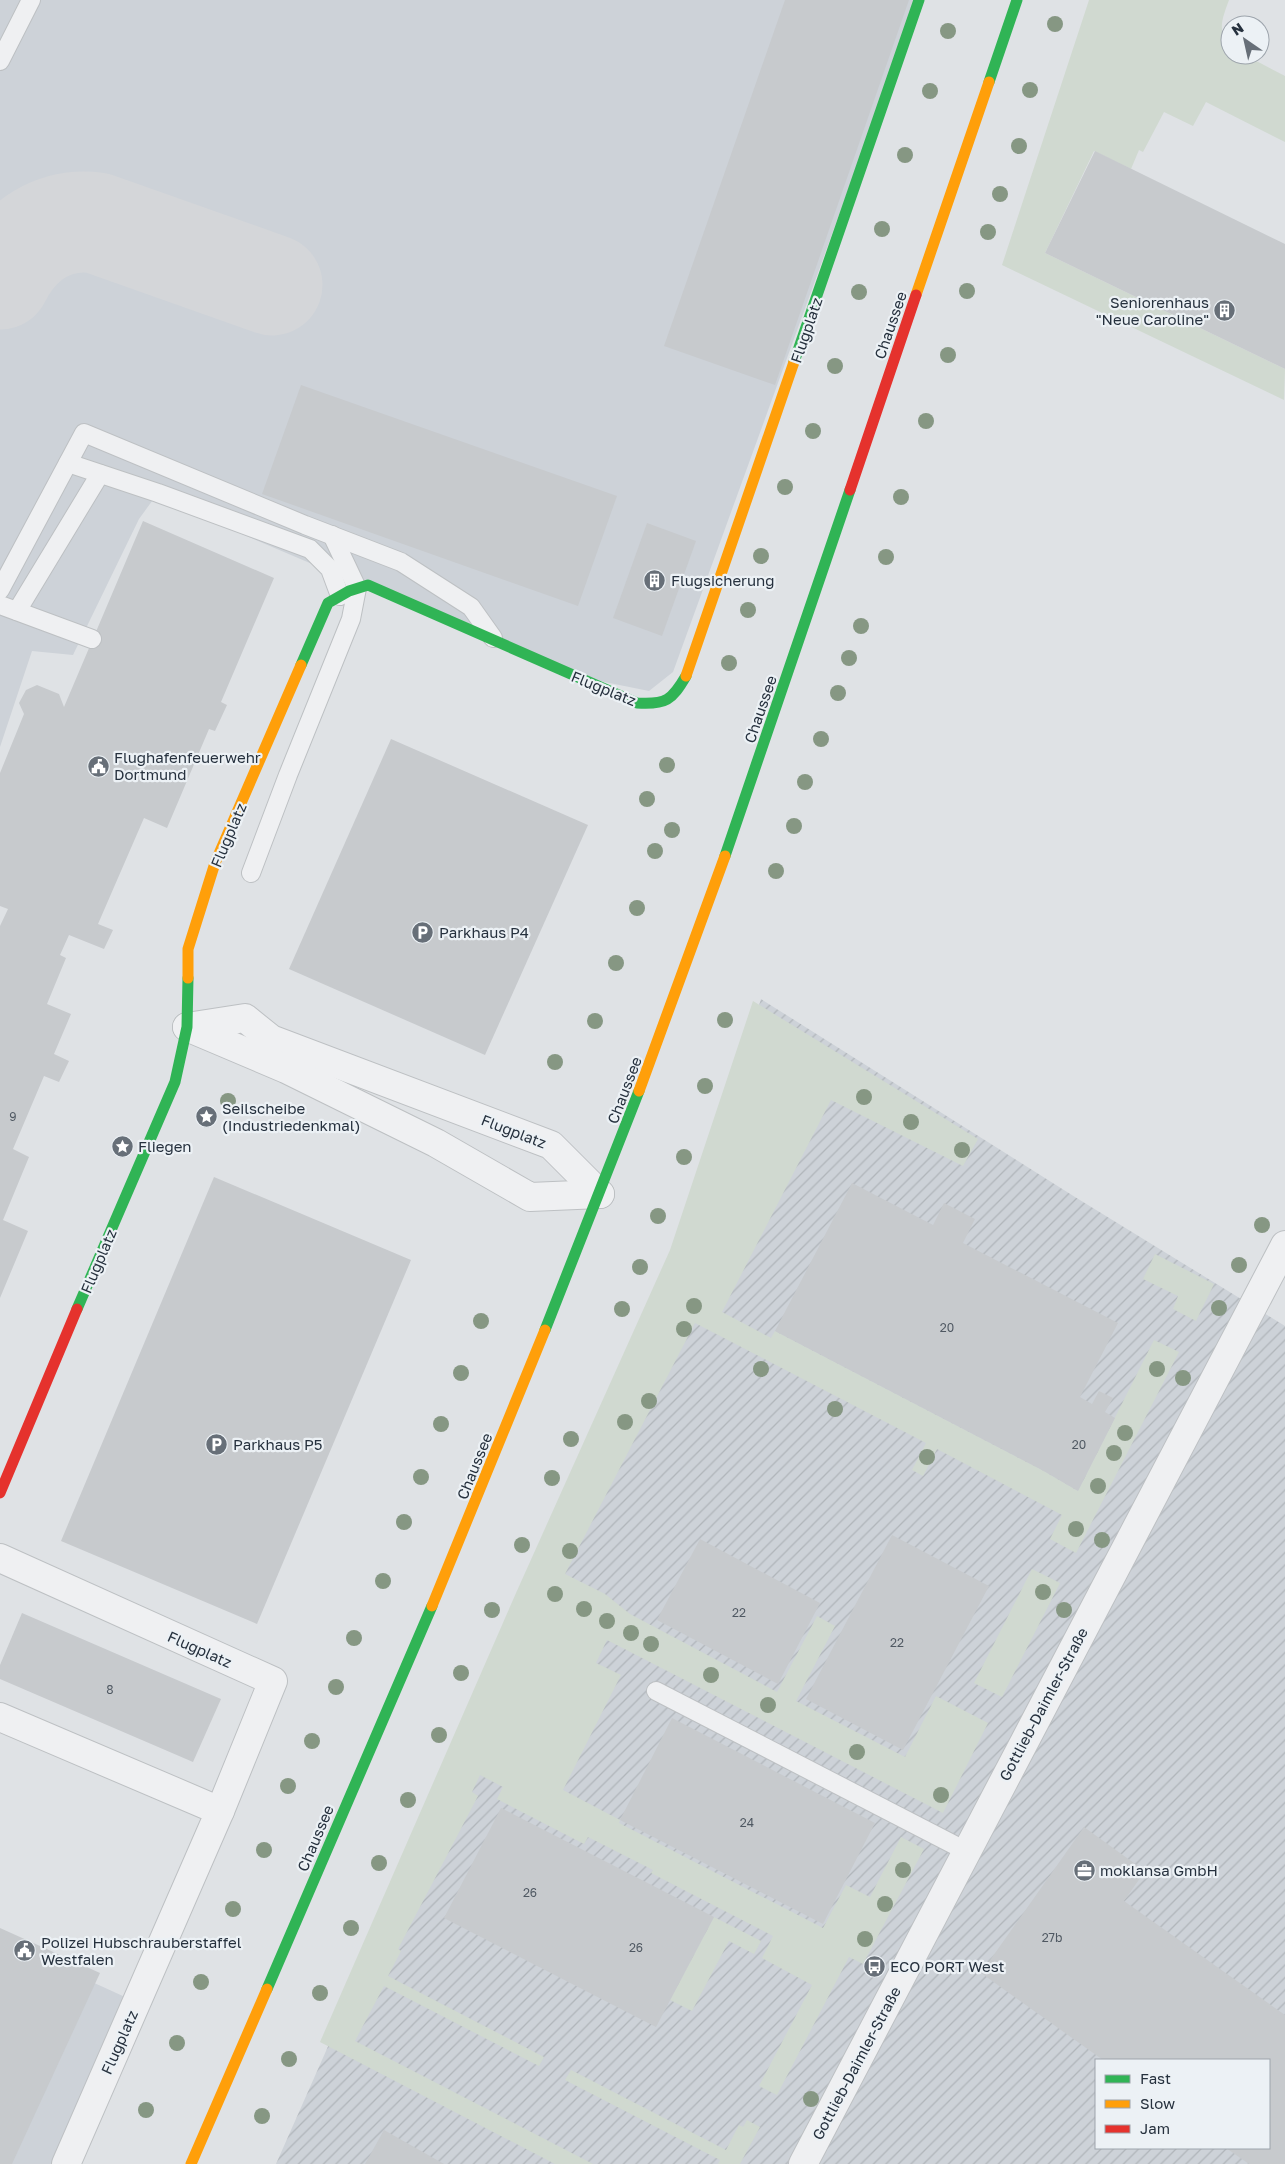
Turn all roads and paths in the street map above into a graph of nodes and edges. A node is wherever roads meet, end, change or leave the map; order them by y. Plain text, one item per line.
1 (30, 0) edge
2 (919, 0) edge
3 (1017, 0) edge
4 (0, 61) edge
5 (68, 463) junction
6 (100, 474) junction
7 (332, 535) junction
8 (358, 588) junction
9 (0, 590) edge
10 (340, 596) junction
11 (0, 605) edge
12 (17, 611) junction
13 (92, 639) dead end
14 (494, 641) junction
15 (251, 873) dead end
16 (187, 1027) junction
17 (600, 1194) junction
18 (1285, 1245) edge
19 (0, 1493) edge
20 (0, 1558) edge
21 (656, 1691) dead end
22 (0, 1717) edge
23 (220, 1811) junction
24 (966, 1850) junction
25 (66, 2164) edge
26 (191, 2164) edge
27 (803, 2164) edge

1 - 4 lane
2 - 14 main road, Flugplatz
3 - 17 main road, Chaussee
5 - 6 lane
5 - 7 lane
5 - 9 lane
6 - 10 lane
6 - 12 lane
7 - 8 lane
7 - 14 lane
8 - 10 main road, Flugplatz
8 - 14 main road, Flugplatz
8 - 15 lane
10 - 16 main road, Flugplatz
11 - 12 lane
12 - 13 lane
16 - 17 street
16 - 17 street, Flugplatz
16 - 19 main road, Flugplatz
17 - 26 main road, Chaussee
18 - 24 street, Gottlieb-Daimler-Straße
20 - 23 street, Flugplatz
21 - 24 lane
22 - 23 street
23 - 25 street, Flugplatz
24 - 27 street, Gottlieb-Daimler-Straße

